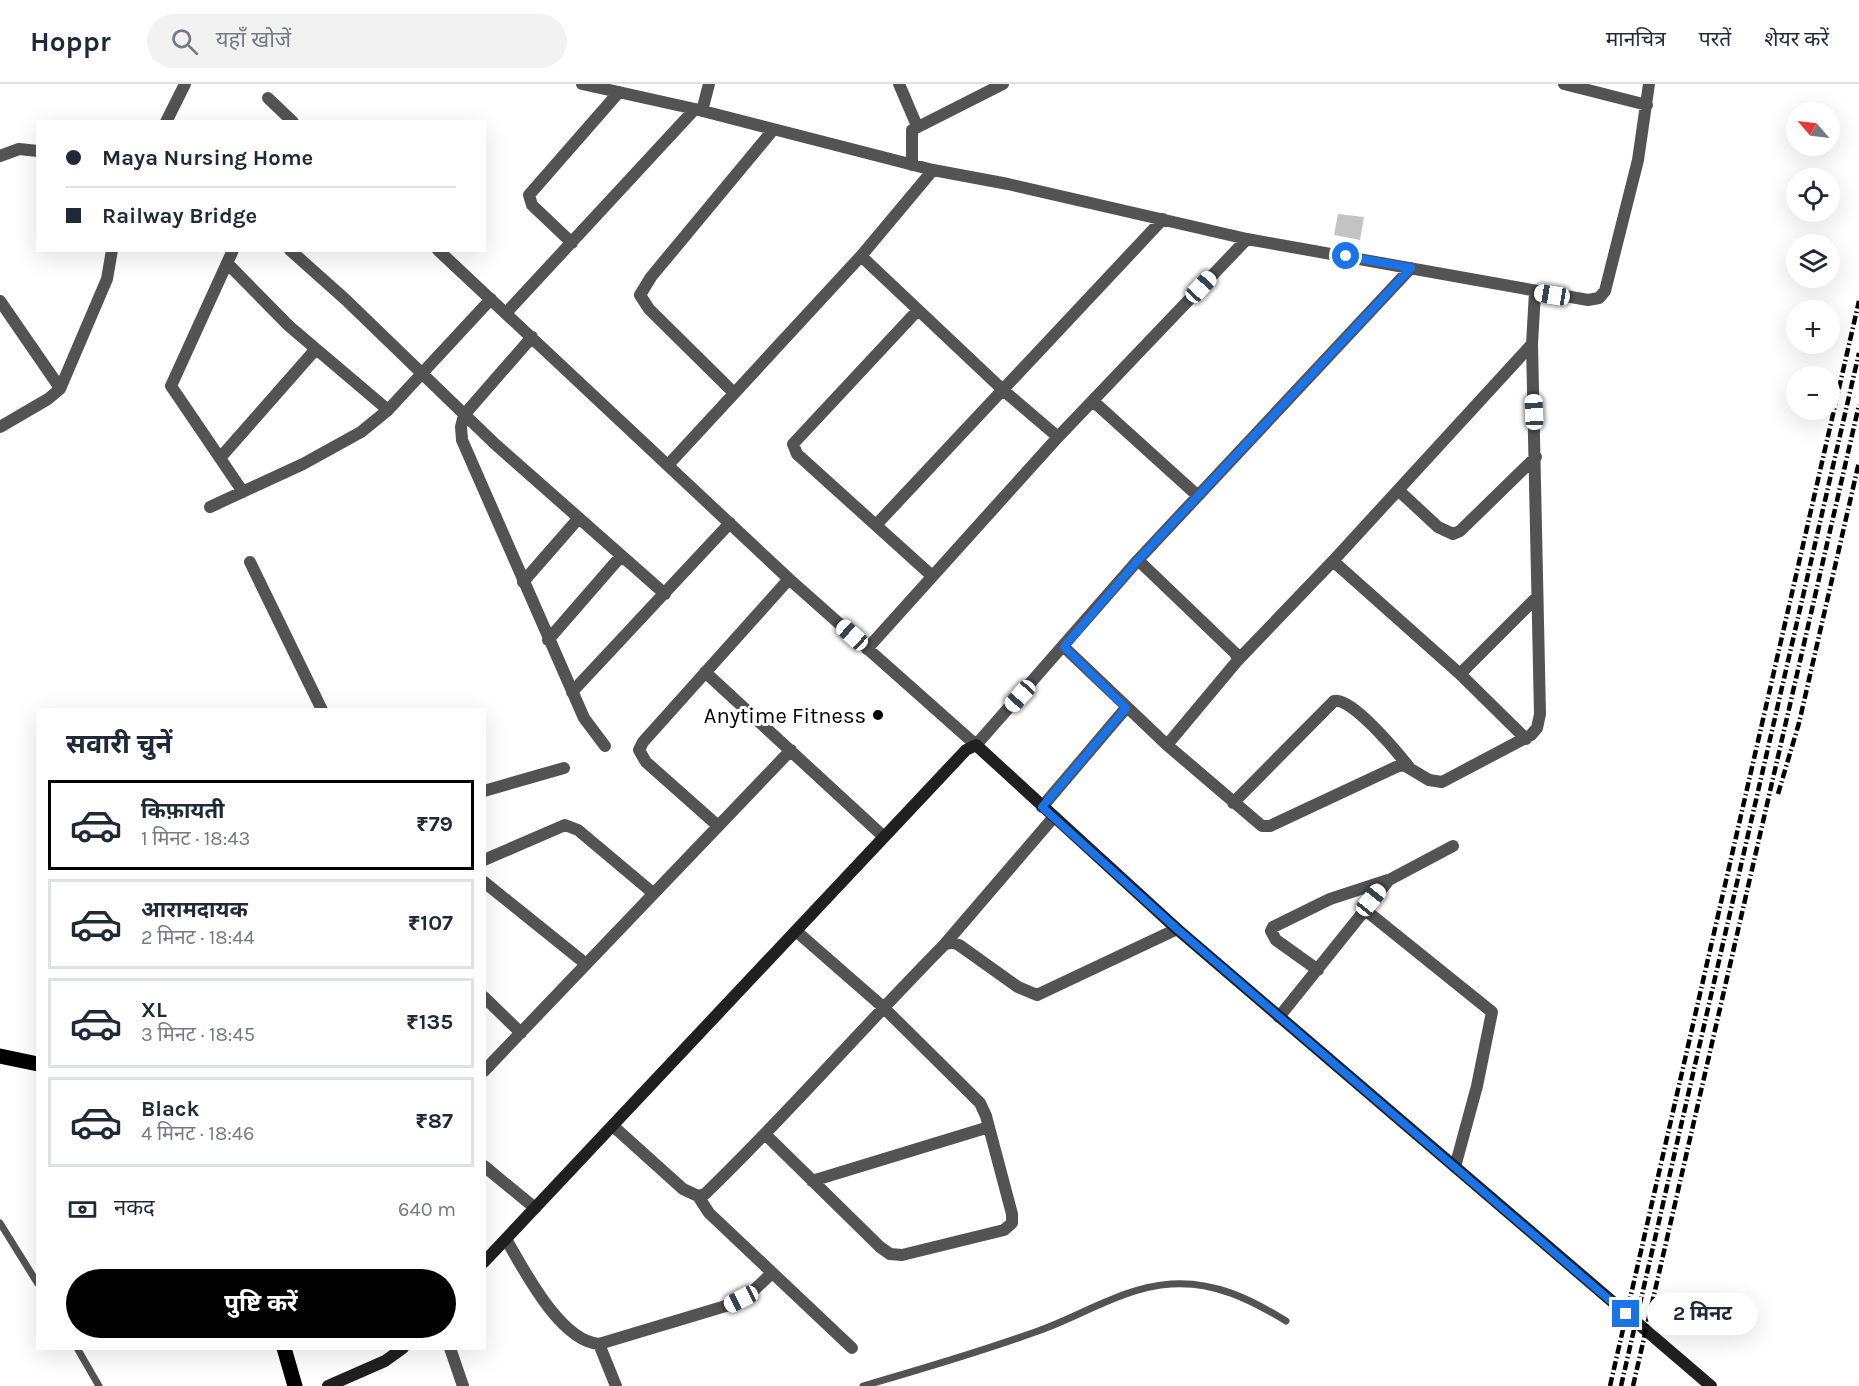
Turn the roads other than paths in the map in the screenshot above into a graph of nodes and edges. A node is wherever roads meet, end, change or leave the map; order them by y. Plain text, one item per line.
1 (185, 84) edge
2 (582, 84) edge
3 (709, 84) edge
4 (899, 84) edge
5 (1003, 84) edge
6 (1564, 84) edge
7 (1649, 84) edge
8 (619, 92) junction
9 (268, 98) dead end
10 (1647, 105) junction
11 (698, 110) junction
12 (167, 120) edge
13 (292, 120) edge
14 (917, 126) junction
15 (773, 130) junction
16 (36, 152) edge
17 (0, 156) edge
18 (912, 165) junction
19 (933, 170) junction
20 (1163, 219) junction
21 (1247, 238) junction
22 (572, 243) junction
23 (232, 252) edge
24 (292, 252) edge
25 (440, 252) edge
26 (110, 253) edge
27 (861, 256) junction
28 (227, 263) junction
29 (1411, 268) junction
30 (1534, 292) junction
31 (491, 299) junction
32 (0, 301) edge
33 (918, 310) junction
34 (506, 313) junction
35 (532, 337) junction
36 (1532, 344) junction
37 (315, 350) junction
38 (422, 374) junction
39 (60, 388) junction
40 (1003, 390) junction
41 (734, 393) junction
42 (1093, 401) junction
43 (388, 410) junction
44 (464, 415) junction
45 (0, 427) edge
46 (1058, 437) junction
47 (1536, 457) junction
48 (219, 458) junction
49 (668, 465) junction
50 (1398, 490) junction
51 (243, 492) junction
52 (1198, 496) junction
53 (210, 507) dead end
54 (578, 519) junction
55 (730, 523) junction
56 (876, 525) junction
57 (621, 556) junction
58 (1138, 560) junction
59 (1333, 561) junction
60 (250, 562) dead end
61 (932, 575) junction
62 (789, 579) junction
63 (523, 582) junction
64 (665, 594) junction
65 (1536, 598) junction
66 (548, 640) junction
67 (1064, 647) junction
68 (867, 649) junction
69 (1238, 660) junction
70 (705, 672) junction
71 (1460, 674) junction
72 (572, 692) junction
73 (321, 708) edge
74 (1126, 708) junction
75 (1526, 738) junction
76 (976, 745) junction
77 (1167, 745) junction
78 (605, 746) dead end
79 (791, 750) junction
80 (1409, 767) junction
81 (564, 768) dead end
82 (486, 790) edge
83 (1233, 803) junction
84 (1042, 807) junction
85 (1053, 818) junction
86 (717, 825) junction
87 (883, 836) junction
88 (1453, 846) dead end
89 (486, 859) edge
90 (1389, 880) junction
91 (486, 884) edge
92 (653, 893) junction
93 (1364, 909) junction
94 (1177, 929) junction
95 (796, 931) junction
96 (944, 945) junction
97 (586, 964) junction
98 (1318, 970) junction
99 (486, 999) edge
100 (883, 1007) junction
101 (1279, 1017) junction
102 (521, 1033) junction
103 (0, 1056) edge
104 (36, 1064) edge
105 (486, 1069) edge
106 (613, 1126) junction
107 (989, 1127) junction
108 (766, 1136) junction
109 (1455, 1167) junction
110 (486, 1168) edge
111 (812, 1181) junction
112 (698, 1196) junction
113 (535, 1208) junction
114 (0, 1223) edge
115 (506, 1239) junction
116 (486, 1260) edge
117 (772, 1273) junction
118 (36, 1281) edge
119 (1286, 1321) dead end
120 (599, 1344) junction
121 (852, 1348) dead end
122 (77, 1350) edge
123 (285, 1350) edge
124 (400, 1350) edge
125 (451, 1350) edge
126 (99, 1386) edge
127 (295, 1386) edge
128 (328, 1386) edge
129 (463, 1386) edge
130 (616, 1386) edge
131 (863, 1386) edge
132 (1711, 1386) edge

1 - 12 street
2 - 8 street
3 - 11 street
4 - 14 street
5 - 14 street
6 - 10 street
7 - 10 street
8 - 11 street
8 - 22 street
9 - 13 street
10 - 30 street
11 - 15 street
11 - 22 street
14 - 18 street
15 - 18 street
15 - 41 street
16 - 17 street
18 - 19 street
19 - 20 street
19 - 27 street
20 - 21 street
20 - 40 street
21 - 29 street
21 - 42 street
22 - 34 street
23 - 28 street
24 - 38 street
25 - 31 street
26 - 39 street
27 - 33 street
27 - 41 street
28 - 37 street
28 - 48 street
29 - 30 street
29 - 52 street
30 - 36 street
31 - 34 street
31 - 38 street
32 - 39 street
33 - 40 street
33 - 56 street
34 - 35 street
35 - 44 street
35 - 49 street
36 - 47 street
36 - 50 street
37 - 43 street
37 - 48 street
38 - 43 street
38 - 44 street
39 - 45 street
40 - 46 street
40 - 56 street
41 - 49 street
42 - 46 street
42 - 52 street
43 - 51 street
44 - 54 street
44 - 63 street
46 - 61 street
47 - 50 street
47 - 65 street
48 - 51 street
49 - 55 street
50 - 59 street
51 - 53 street
52 - 58 street
54 - 57 street
54 - 63 street
55 - 62 street
55 - 64 street
56 - 61 street
57 - 64 street
57 - 66 street
58 - 67 street
58 - 69 street
59 - 69 street
59 - 71 street
60 - 73 street
61 - 68 street
62 - 68 street
62 - 70 street
63 - 66 street
64 - 72 street
65 - 71 street
65 - 75 street
66 - 72 street
67 - 74 street
67 - 76 street
68 - 76 street
69 - 77 street
70 - 79 street
70 - 86 street
71 - 75 street
72 - 78 street
74 - 77 street
74 - 84 street
75 - 80 street
76 - 84 street
76 - 87 street
77 - 83 street
79 - 86 street
79 - 87 street
80 - 83 street
80 - 83 street
81 - 82 street
84 - 85 street
85 - 94 street
85 - 96 street
86 - 92 street
87 - 95 street
88 - 90 street
89 - 92 street
90 - 93 street
90 - 98 street
91 - 97 street
92 - 97 street
93 - 98 street
93 - 109 street
94 - 96 street
94 - 101 street
95 - 100 street
95 - 106 street
96 - 100 street
97 - 102 street
98 - 101 street
99 - 102 street
100 - 107 street
100 - 108 street
101 - 109 street
102 - 105 street
103 - 104 main road
106 - 112 street
106 - 113 street
107 - 111 street
107 - 111 street
108 - 111 street
108 - 112 street
109 - 132 street
110 - 113 street
112 - 117 street
113 - 115 street
114 - 118 lane
115 - 116 street
115 - 120 street
117 - 120 street
117 - 121 street
119 - 131 lane
120 - 130 street
122 - 126 lane
123 - 127 main road
124 - 128 street
125 - 129 street

